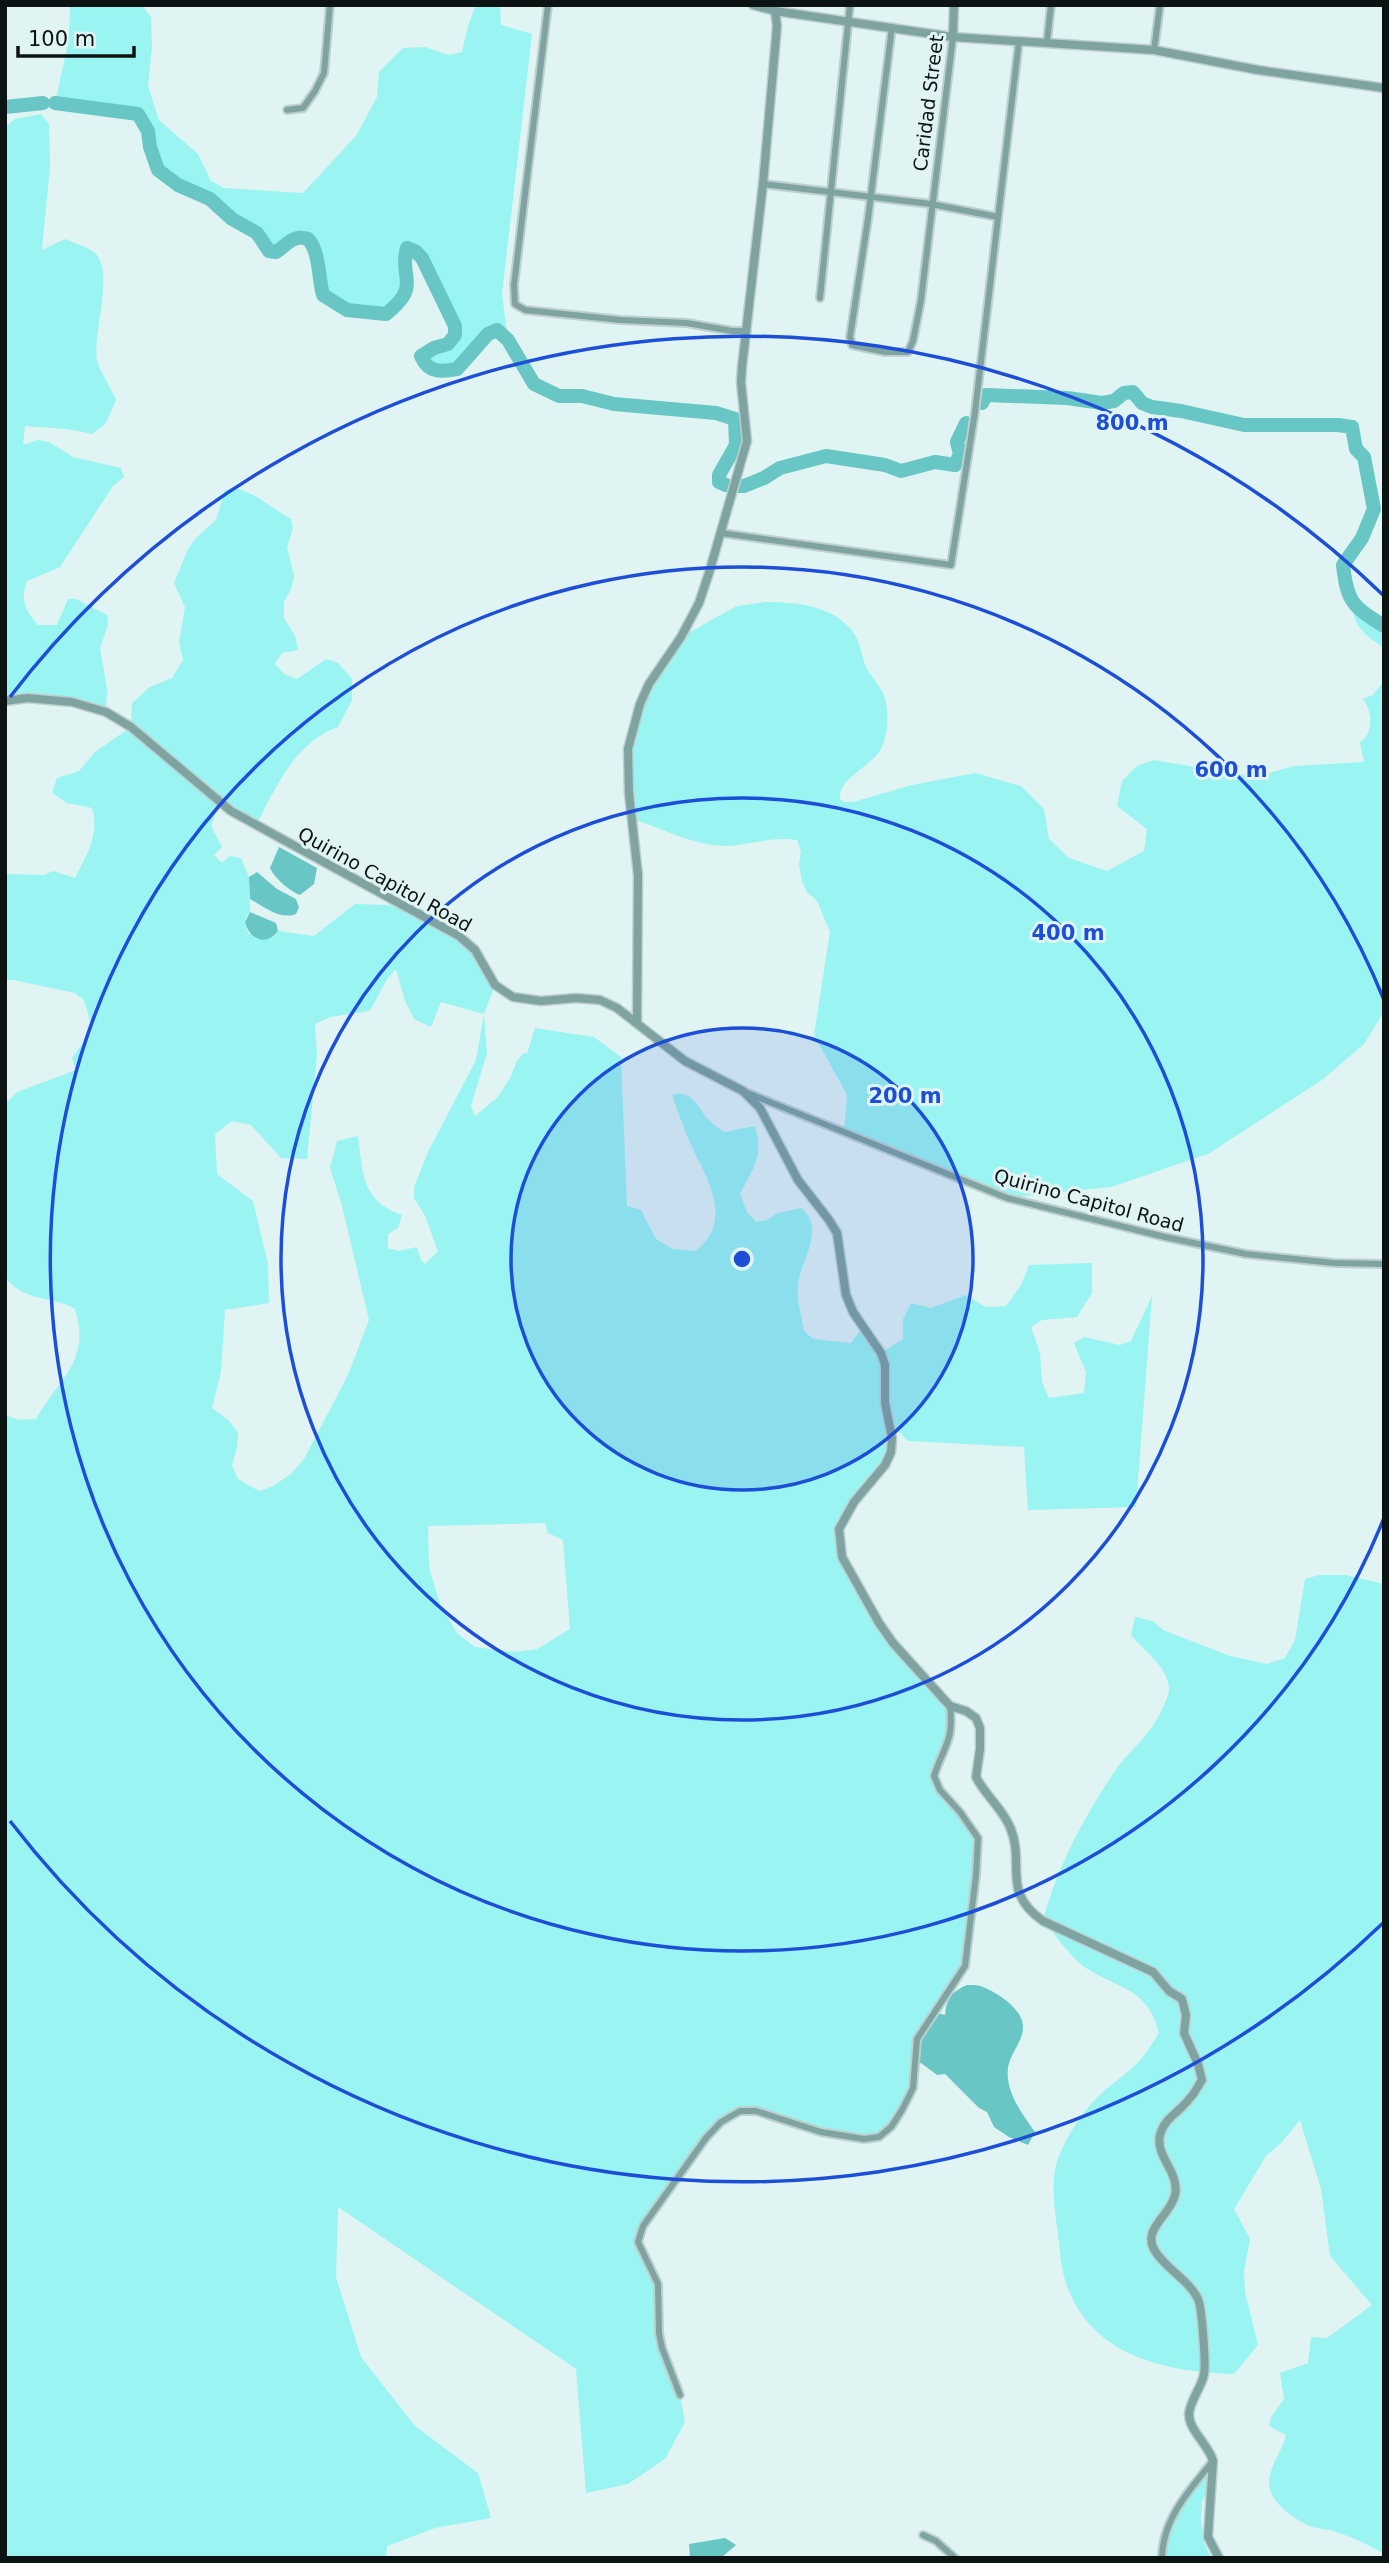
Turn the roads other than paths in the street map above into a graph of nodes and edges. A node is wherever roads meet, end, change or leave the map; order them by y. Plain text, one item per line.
1 (330, 5) edge
2 (548, 5) edge
3 (753, 5) edge
4 (850, 5) edge
5 (954, 5) edge
6 (1051, 5) edge
7 (1160, 5) edge
8 (775, 11) junction
9 (848, 22) junction
10 (892, 27) junction
11 (953, 37) junction
12 (1019, 41) junction
13 (1048, 42) junction
14 (1154, 50) junction
15 (1384, 88) edge
16 (288, 110) dead end
17 (763, 184) junction
18 (832, 193) junction
19 (871, 197) junction
20 (932, 204) junction
21 (998, 216) junction
22 (820, 298) dead end
23 (747, 331) junction
24 (721, 533) junction
25 (5, 701) edge
26 (637, 1023) junction
27 (743, 1091) junction
28 (1384, 1264) edge
29 (950, 1706) junction
30 (680, 2395) dead end
31 (1213, 2461) junction
32 (923, 2535) dead end
33 (956, 2558) edge
34 (1162, 2558) edge
35 (1219, 2558) edge

1 - 16 street
2 - 23 street
3 - 8 street
4 - 9 street
5 - 11 street, Caridad Street
6 - 13 street
7 - 14 street
8 - 9 street
8 - 17 street
9 - 10 street
9 - 18 street
10 - 11 street
10 - 19 street
11 - 12 street
11 - 20 street, Caridad Street
12 - 13 street
12 - 21 street
13 - 14 street
14 - 15 street
17 - 18 street
17 - 23 street
18 - 19 street
18 - 22 street
19 - 20 street
19 - 20 street, Caridad Street
20 - 21 street
21 - 24 street
23 - 24 street
24 - 26 street
25 - 26 street, Quirino Capitol Road
26 - 27 street, Quirino Capitol Road
27 - 28 street, Quirino Capitol Road
27 - 29 street
29 - 30 street
29 - 31 street
31 - 34 street
31 - 35 street
32 - 33 street

